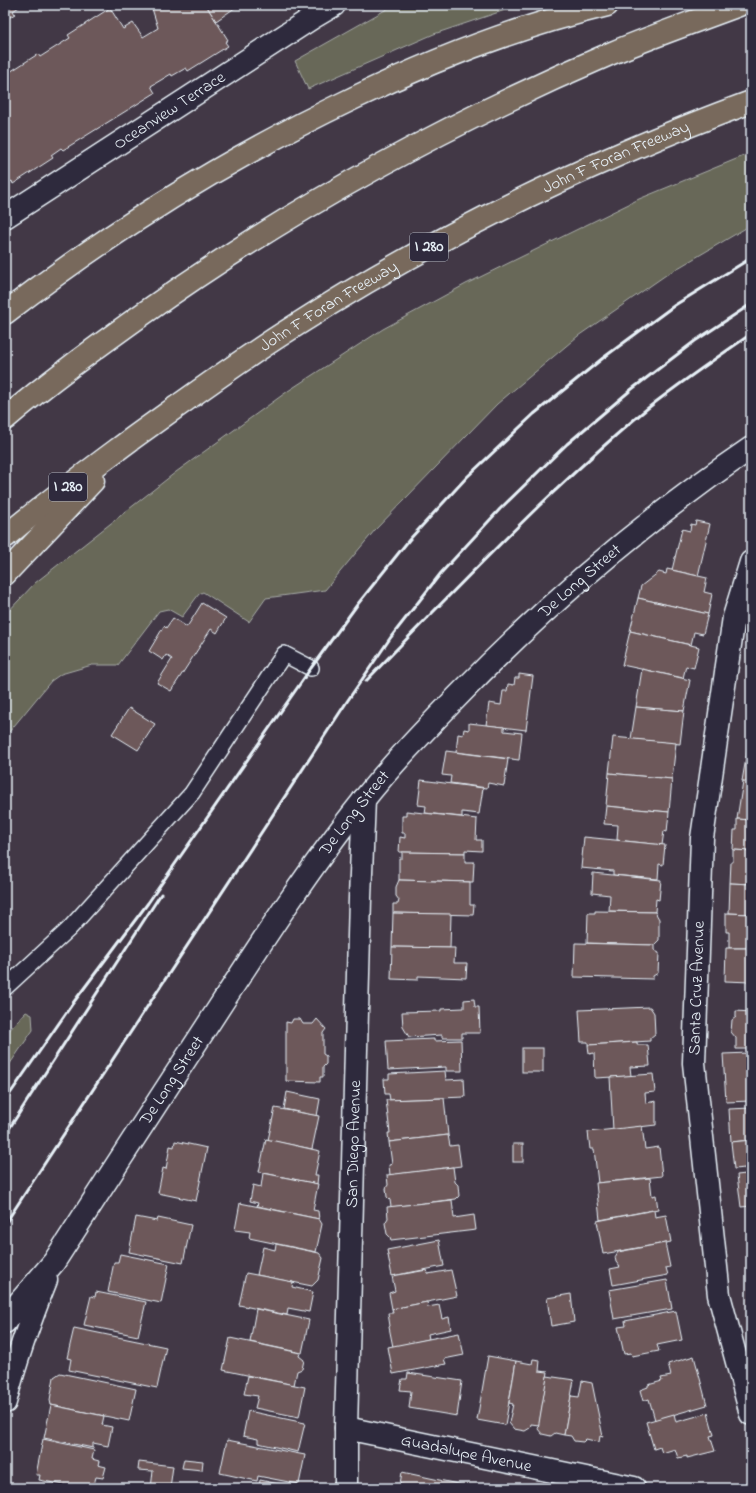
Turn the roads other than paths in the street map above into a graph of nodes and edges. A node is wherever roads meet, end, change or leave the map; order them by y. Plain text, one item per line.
1 (334, 5) edge
2 (607, 5) edge
3 (739, 5) edge
4 (751, 102) edge
5 (5, 217) edge
6 (5, 313) edge
7 (5, 419) edge
8 (132, 439) junction
9 (751, 448) edge
10 (5, 537) edge
11 (751, 562) edge
12 (5, 574) edge
13 (311, 668) dead end
14 (364, 799) junction
15 (5, 988) edge
16 (54, 1262) junction
17 (5, 1322) edge
18 (5, 1402) edge
19 (751, 1414) edge
20 (346, 1428) junction
21 (346, 1488) edge
22 (634, 1488) edge

1 - 5 street, Oceanview Terrace
2 - 6 highway
3 - 7 highway
4 - 8 highway, John F Foran Freeway / I 280
8 - 10 highway, John F Foran Freeway / I 280
8 - 12 highway
9 - 14 street, De Long Street
11 - 19 street, Santa Cruz Avenue
13 - 15 lane
14 - 16 street, De Long Street
14 - 20 street, San Diego Avenue
16 - 17 street, De Long Street
16 - 18 street, De Long Street
20 - 21 street, San Diego Avenue
20 - 22 street, Guadalupe Avenue

